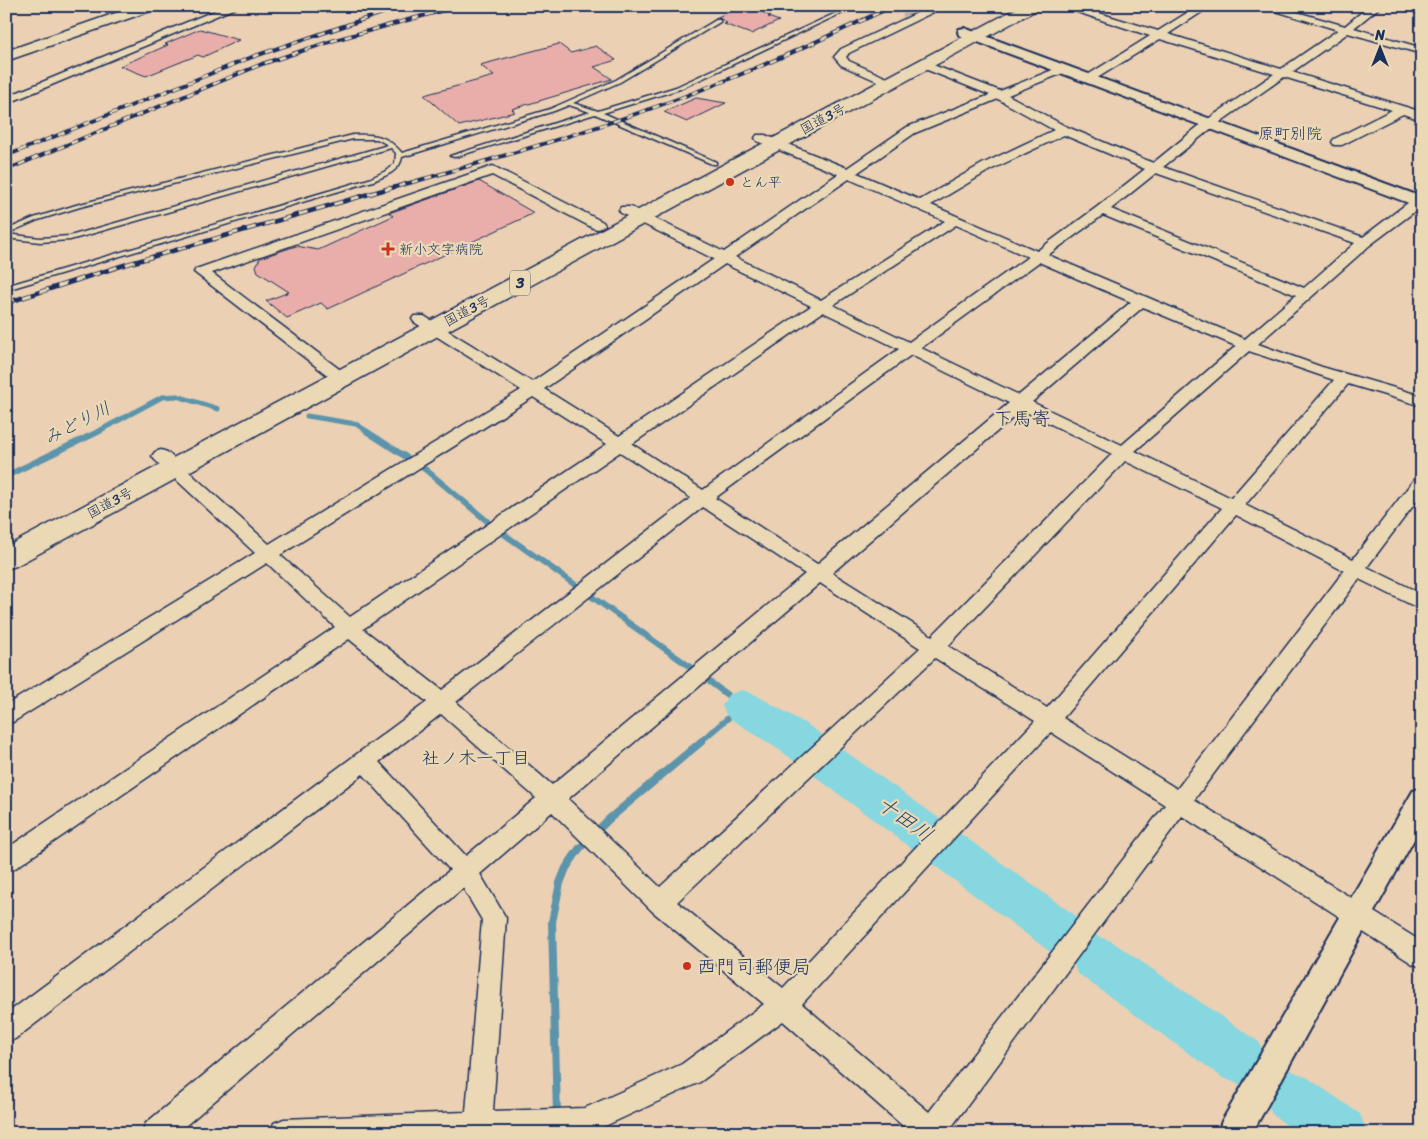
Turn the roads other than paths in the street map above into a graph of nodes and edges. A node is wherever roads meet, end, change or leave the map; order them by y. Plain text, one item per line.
1 (133, 6) edge
2 (151, 6) edge
3 (235, 6) edge
4 (855, 6) edge
5 (941, 6) edge
6 (1011, 6) edge
7 (1033, 6) edge
8 (1064, 6) edge
9 (1206, 6) edge
10 (1264, 6) edge
11 (1376, 6) edge
12 (1405, 6) edge
13 (1422, 11) edge
14 (718, 21) dead end
15 (1346, 30) junction
16 (970, 34) junction
17 (1157, 35) junction
18 (6, 50) edge
19 (1422, 51) edge
20 (6, 56) edge
21 (924, 65) junction
22 (1064, 69) junction
23 (1283, 73) junction
24 (1090, 78) junction
25 (883, 80) junction
26 (1000, 94) junction
27 (6, 101) edge
28 (569, 103) junction
29 (1402, 110) junction
30 (596, 112) junction
31 (1422, 116) edge
32 (1209, 124) junction
33 (1064, 130) junction
34 (768, 142) junction
35 (1338, 142) dead end
36 (392, 146) junction
37 (398, 156) junction
38 (453, 156) dead end
39 (714, 163) junction
40 (1154, 168) junction
41 (849, 174) junction
42 (1420, 201) edge
43 (920, 206) junction
44 (1102, 210) junction
45 (633, 214) junction
46 (955, 220) junction
47 (598, 225) junction
48 (6, 232) edge
49 (6, 236) edge
50 (1364, 242) junction
51 (1037, 255) junction
52 (725, 257) junction
53 (6, 288) edge
54 (1304, 293) junction
55 (1141, 301) junction
56 (823, 305) junction
57 (427, 324) junction
58 (1247, 345) junction
59 (910, 348) junction
60 (334, 373) junction
61 (1345, 378) junction
62 (532, 390) junction
63 (1422, 402) edge
64 (1021, 403) junction
65 (620, 444) junction
66 (1123, 453) junction
67 (168, 462) junction
68 (1422, 481) edge
69 (703, 498) junction
70 (1235, 507) junction
71 (6, 538) edge
72 (268, 552) junction
73 (6, 559) edge
74 (1355, 570) junction
75 (819, 574) junction
76 (1422, 602) edge
77 (350, 629) junction
78 (934, 647) junction
79 (442, 702) junction
80 (873, 704) joint
81 (6, 716) edge
82 (1049, 720) junction
83 (364, 760) junction
84 (552, 798) junction
85 (1422, 799) edge
86 (1180, 804) junction
87 (6, 862) edge
88 (465, 871) junction
89 (660, 904) junction
90 (1356, 916) junction
91 (1422, 956) edge
92 (784, 1005) junction
93 (6, 1030) edge
94 (477, 1129) edge
95 (156, 1133) edge
96 (284, 1133) edge
97 (931, 1133) edge
98 (1234, 1133) edge

1 - 18 highway
2 - 20 highway
3 - 27 street
4 - 30 lane
5 - 25 street
6 - 16 highway, 国道3号 / 3
7 - 16 highway, 国道3号 / 3
8 - 17 street
9 - 17 street
10 - 15 street
11 - 15 street
12 - 13 street
14 - 28 lane
15 - 19 street
15 - 23 street
16 - 21 highway, 国道3号 / 3
16 - 22 street
16 - 25 highway, 国道3号 / 3
17 - 23 street
17 - 24 street
21 - 25 highway, 国道3号 / 3
21 - 26 street
22 - 24 street
22 - 26 street
23 - 29 street
23 - 32 street
24 - 32 street
25 - 34 highway, 国道3号 / 3
26 - 33 street
26 - 41 street
28 - 30 lane
28 - 37 lane
29 - 31 street
29 - 35 street
30 - 38 lane
30 - 39 lane
32 - 40 street
32 - 42 street
33 - 40 street
33 - 43 street
34 - 39 highway, 国道3号 / 3
34 - 41 street
34 - 45 highway, 国道3号 / 3
36 - 37 lane
36 - 48 lane
36 - 49 lane
37 - 53 lane
39 - 45 highway, 国道3号 / 3
40 - 44 street
40 - 50 street
41 - 43 street
41 - 52 street
42 - 50 street
43 - 46 street
44 - 51 street
44 - 54 street
45 - 47 highway, 国道3号 / 3
45 - 52 street
45 - 57 highway, 国道3号 / 3
46 - 51 street
46 - 56 street
47 - 57 highway, 国道3号 / 3
47 - 60 street
50 - 54 street
51 - 55 street
51 - 59 street
52 - 56 street
52 - 62 street
54 - 58 street
55 - 58 street
55 - 64 street
56 - 59 street
56 - 65 street
57 - 60 highway, 国道3号 / 3
57 - 62 street
58 - 61 street
58 - 66 street
59 - 64 street
59 - 69 street
60 - 67 highway, 国道3号 / 3
61 - 63 street
61 - 70 street
62 - 65 street
62 - 72 street
64 - 66 street
64 - 75 street
65 - 69 street
65 - 77 street
66 - 70 street
66 - 78 street
67 - 71 highway, 国道3号 / 3
67 - 72 street
67 - 73 highway, 国道3号 / 3
68 - 74 street
69 - 75 street
69 - 79 street
70 - 74 street
70 - 82 street
72 - 77 street
72 - 81 street
74 - 76 street
74 - 86 street
75 - 78 street
75 - 84 street
77 - 79 street
77 - 87 street
78 - 80 street
78 - 82 street
79 - 83 street
79 - 84 street
80 - 89 street
82 - 86 street
82 - 92 street
83 - 88 street
83 - 93 street
84 - 88 street
84 - 89 street
85 - 90 street
86 - 90 street
86 - 97 street
88 - 94 street
88 - 95 street
89 - 92 street
90 - 91 street
90 - 98 street
92 - 94 street
92 - 97 street
94 - 96 street

